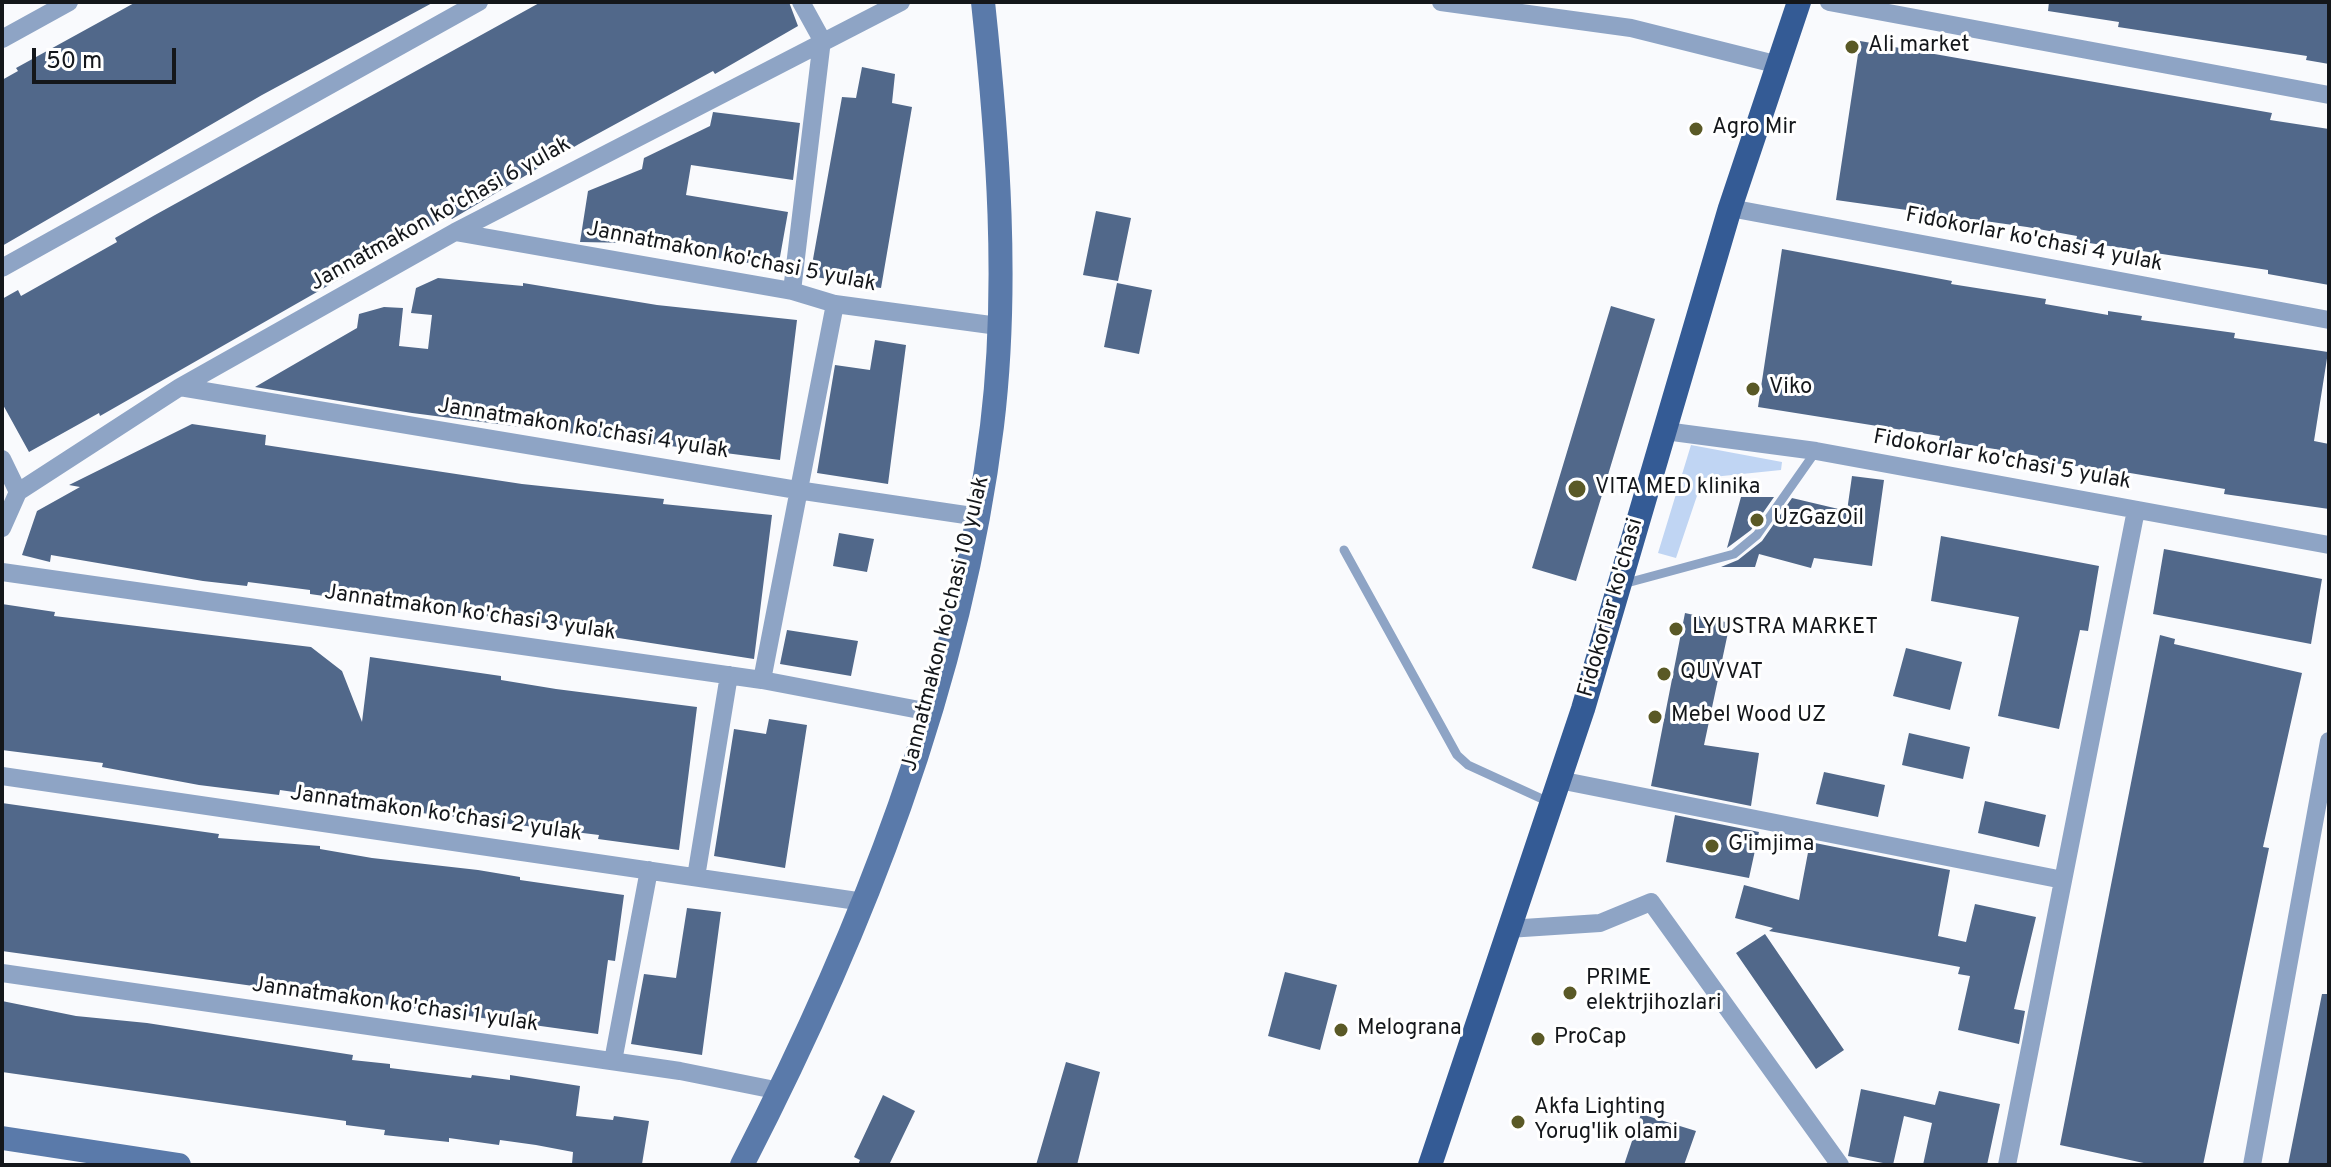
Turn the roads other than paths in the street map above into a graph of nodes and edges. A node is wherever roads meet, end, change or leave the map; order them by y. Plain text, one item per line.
1 (69, 2) edge
2 (479, 2) edge
3 (801, 2) edge
4 (901, 2) edge
5 (983, 2) edge
6 (1441, 2) edge
7 (1799, 2) edge
8 (1829, 2) edge
9 (2, 39) edge
10 (822, 40) junction
11 (1779, 65) junction
12 (2329, 95) edge
13 (1730, 208) junction
14 (455, 232) junction
15 (2, 268) edge
16 (792, 291) junction
17 (835, 304) junction
18 (2329, 320) edge
19 (998, 326) junction
20 (180, 387) junction
21 (1665, 431) junction
22 (1816, 451) junction
23 (2, 459) edge
24 (797, 490) junction
25 (18, 492) junction
26 (2136, 510) junction
27 (979, 517) junction
28 (2, 528) edge
29 (2329, 545) edge
30 (1344, 550) dead end
31 (2, 572) edge
32 (1619, 585) junction
33 (729, 675) junction
34 (762, 680) junction
35 (930, 712) junction
36 (2329, 741) edge
37 (2, 776) edge
38 (1555, 791) junction
39 (649, 870) junction
40 (696, 877) junction
41 (2063, 880) junction
42 (864, 902) junction
43 (1508, 929) junction
44 (2, 973) edge
45 (613, 1061) junction
46 (780, 1091) junction
47 (2, 1138) edge
48 (151, 1163) edge
49 (179, 1165) edge
50 (742, 1165) edge
51 (1430, 1165) edge
52 (1840, 1165) edge
53 (2007, 1165) edge
54 (2252, 1165) edge

1 - 9 street
2 - 15 street
3 - 10 street
4 - 10 street, Jannatmakon ko'chasi 6 yulak
5 - 19 street, Jannatmakon ko'chasi 10 yulak
6 - 11 street
7 - 11 main road, Fidokorlar ko'chasi
8 - 12 street
10 - 14 street, Jannatmakon ko'chasi 6 yulak
10 - 16 street
11 - 13 main road, Fidokorlar ko'chasi
13 - 18 street, Fidokorlar ko'chasi 4 yulak
13 - 21 main road, Fidokorlar ko'chasi
14 - 16 street, Jannatmakon ko'chasi 5 yulak
14 - 20 street, Jannatmakon ko'chasi 6 yulak
16 - 17 street, Jannatmakon ko'chasi 5 yulak
17 - 19 street, Jannatmakon ko'chasi 5 yulak
17 - 24 street
19 - 27 street, Jannatmakon ko'chasi 10 yulak
20 - 24 street, Jannatmakon ko'chasi 4 yulak
20 - 25 street, Jannatmakon ko'chasi 6 yulak
21 - 22 street, Fidokorlar ko'chasi 5 yulak
21 - 32 main road, Fidokorlar ko'chasi
22 - 26 street, Fidokorlar ko'chasi 5 yulak
22 - 32 lane
23 - 25 street
24 - 27 street, Jannatmakon ko'chasi 4 yulak
24 - 34 street
25 - 28 street
26 - 29 street, Fidokorlar ko'chasi 5 yulak
26 - 41 street
27 - 35 street, Jannatmakon ko'chasi 10 yulak
30 - 38 lane
31 - 33 street, Jannatmakon ko'chasi 3 yulak
32 - 38 main road, Fidokorlar ko'chasi
33 - 34 street, Jannatmakon ko'chasi 3 yulak
33 - 40 street
34 - 35 street, Jannatmakon ko'chasi 3 yulak
35 - 42 street, Jannatmakon ko'chasi 10 yulak
36 - 54 street
37 - 39 street, Jannatmakon ko'chasi 2 yulak
38 - 41 street
38 - 43 main road, Fidokorlar ko'chasi
39 - 40 street, Jannatmakon ko'chasi 2 yulak
39 - 45 street
40 - 42 street, Jannatmakon ko'chasi 2 yulak
41 - 53 street
42 - 46 street, Jannatmakon ko'chasi 10 yulak
43 - 51 main road, Fidokorlar ko'chasi
43 - 52 street
44 - 45 street, Jannatmakon ko'chasi 1 yulak
45 - 46 street, Jannatmakon ko'chasi 1 yulak
46 - 50 street, Jannatmakon ko'chasi 10 yulak
47 - 48 street
48 - 49 street

